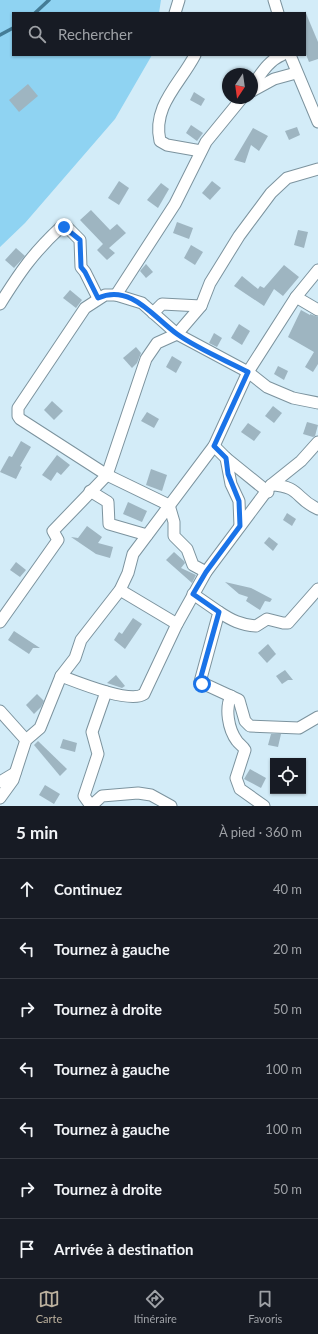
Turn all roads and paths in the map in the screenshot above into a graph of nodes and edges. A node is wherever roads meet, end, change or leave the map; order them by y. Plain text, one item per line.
1 (179, 0) edge
2 (274, 0) edge
3 (175, 12) edge
4 (278, 12) edge
5 (194, 56) edge
6 (280, 56) edge
7 (290, 56) edge
8 (296, 74) junction
9 (258, 78) edge
10 (258, 88) edge
11 (236, 104) edge
12 (318, 122) edge
13 (201, 151) junction
14 (318, 169) edge
15 (318, 270) edge
16 (116, 295) junction
17 (296, 297) junction
18 (98, 298) junction
19 (142, 303) junction
20 (0, 304) edge
21 (162, 304) junction
22 (201, 306) junction
23 (318, 310) edge
24 (153, 313) junction
25 (177, 334) junction
26 (248, 372) junction
27 (318, 403) edge
28 (318, 442) edge
29 (214, 446) junction
30 (226, 458) junction
31 (107, 475) junction
32 (270, 489) junction
33 (90, 491) junction
34 (169, 505) junction
35 (318, 509) edge
36 (240, 526) junction
37 (147, 535) junction
38 (206, 572) junction
39 (318, 589) edge
40 (120, 590) junction
41 (193, 594) junction
42 (219, 612) junction
43 (0, 622) edge
44 (177, 624) junction
45 (61, 676) junction
46 (106, 692) junction
47 (231, 696) junction
48 (0, 711) edge
49 (318, 717) edge
50 (26, 740) junction
51 (15, 773) junction
52 (0, 782) edge
53 (0, 798) edge
54 (91, 806) edge
55 (171, 806) edge
56 (264, 806) edge

1 - 3 street
2 - 4 street
5 - 13 street
6 - 9 street
7 - 8 street
8 - 10 street
8 - 12 street
11 - 13 street
13 - 16 street
14 - 22 street
15 - 17 street
16 - 18 street
16 - 19 street
17 - 23 street
17 - 26 street
18 - 20 street
18 - 31 street
19 - 21 street
19 - 24 street
21 - 22 street
21 - 24 street
22 - 25 street
24 - 25 street
25 - 26 street
25 - 31 street
26 - 27 street
26 - 29 street
28 - 32 street
29 - 30 street
29 - 34 street
30 - 32 street
30 - 36 street
31 - 33 street
31 - 34 street
32 - 35 street
32 - 36 street
33 - 37 street
33 - 43 street
34 - 37 street
34 - 38 street
36 - 38 street
37 - 40 street
38 - 41 street
39 - 42 street
40 - 44 street
40 - 45 street
41 - 42 street
41 - 44 street
42 - 47 street
44 - 46 street
45 - 46 street
45 - 50 street
46 - 54 street
47 - 49 street
47 - 56 street
48 - 50 street
50 - 51 street
51 - 52 street
51 - 53 street
54 - 55 street

